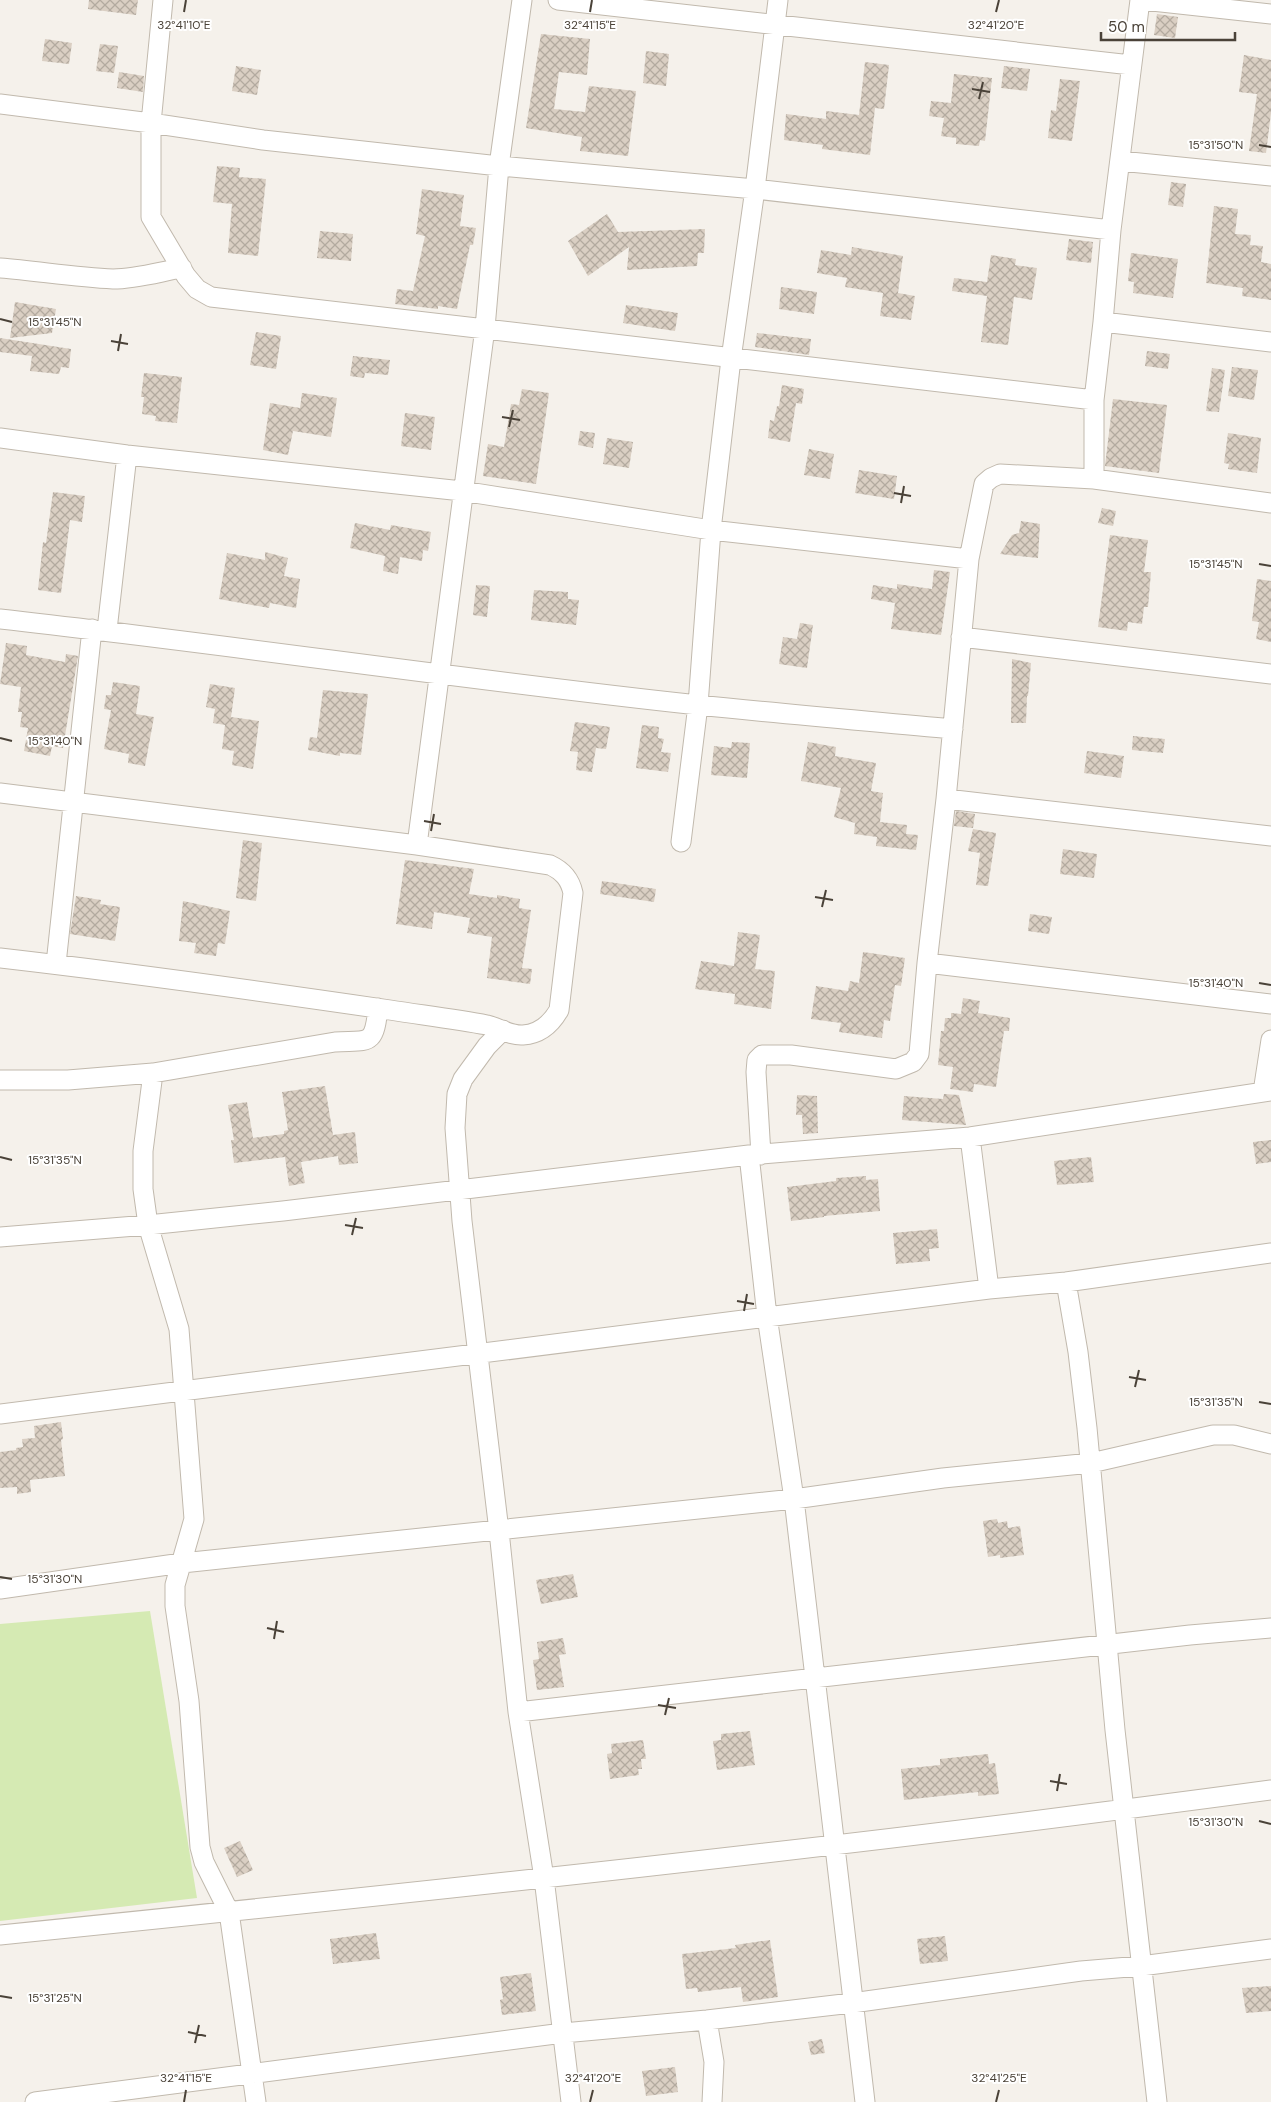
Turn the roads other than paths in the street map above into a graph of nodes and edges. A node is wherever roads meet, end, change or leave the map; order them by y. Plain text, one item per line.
1 (163, 0) edge
2 (522, 0) edge
3 (558, 0) edge
4 (778, 0) edge
5 (1142, 0) edge
6 (1271, 14) edge
7 (774, 24) junction
8 (1131, 65) junction
9 (0, 104) edge
10 (151, 123) junction
11 (1120, 161) junction
12 (499, 166) junction
13 (1271, 176) edge
14 (755, 189) junction
15 (1111, 230) junction
16 (0, 268) edge
17 (182, 268) junction
18 (1103, 322) junction
19 (485, 328) junction
20 (1271, 342) edge
21 (731, 360) junction
22 (1094, 400) junction
23 (0, 438) edge
24 (127, 456) junction
25 (1094, 479) junction
26 (462, 491) junction
27 (1271, 503) edge
28 (711, 530) junction
29 (969, 559) junction
30 (0, 619) edge
31 (99, 630) junction
32 (961, 637) junction
33 (440, 674) junction
34 (1271, 674) edge
35 (698, 705) junction
36 (953, 729) junction
37 (0, 793) edge
38 (946, 799) junction
39 (73, 802) junction
40 (1271, 836) edge
41 (681, 842) dead end
42 (417, 845) junction
43 (0, 958) edge
44 (927, 963) junction
45 (56, 964) junction
46 (1271, 1004) edge
47 (378, 1008) junction
48 (503, 1030) junction
49 (1271, 1040) edge
50 (153, 1073) junction
51 (0, 1080) edge
52 (1267, 1092) edge
53 (970, 1136) junction
54 (755, 1155) junction
55 (460, 1189) junction
56 (148, 1225) junction
57 (0, 1237) edge
58 (1271, 1253) edge
59 (1066, 1282) junction
60 (989, 1289) junction
61 (767, 1316) junction
62 (478, 1355) junction
63 (183, 1390) junction
64 (0, 1414) edge
65 (1271, 1444) edge
66 (1091, 1463) junction
67 (794, 1500) junction
68 (499, 1531) junction
69 (182, 1563) junction
70 (0, 1589) edge
71 (1271, 1628) edge
72 (1106, 1645) junction
73 (814, 1679) junction
74 (518, 1712) junction
75 (1271, 1790) edge
76 (1124, 1811) junction
77 (835, 1845) junction
78 (544, 1878) junction
79 (229, 1912) junction
80 (0, 1935) edge
81 (1271, 1949) edge
82 (1141, 1966) junction
83 (852, 2003) junction
84 (707, 2020) junction
85 (564, 2033) junction
86 (251, 2073) junction
87 (36, 2102) edge
88 (256, 2102) edge
89 (571, 2102) edge
90 (712, 2102) edge
91 (865, 2102) edge
92 (1157, 2102) edge

1 - 10 street
2 - 12 street
3 - 7 street
4 - 7 street
5 - 6 street
5 - 8 street
7 - 8 street
7 - 14 street
8 - 11 street
9 - 10 street
10 - 12 street
10 - 17 street
11 - 13 street
11 - 15 street
12 - 14 street
12 - 19 street
14 - 15 street
14 - 21 street
15 - 18 street
16 - 17 street
17 - 19 street
18 - 20 street
18 - 22 street
19 - 21 street
19 - 26 street
21 - 22 street
21 - 28 street
22 - 25 street
23 - 24 street
24 - 26 street
24 - 31 street
25 - 27 street
25 - 29 street
26 - 28 street
26 - 33 street
28 - 29 street
28 - 35 street
29 - 32 street
30 - 31 street
31 - 33 street
31 - 39 street
32 - 34 street
32 - 36 street
33 - 35 street
33 - 42 street
35 - 36 street
35 - 41 street
36 - 38 street
37 - 39 street
38 - 40 street
38 - 44 street
39 - 42 street
39 - 45 street
42 - 48 street
43 - 45 street
44 - 46 street
44 - 54 street
45 - 47 street
47 - 48 street
47 - 50 street
48 - 55 street
49 - 52 street
50 - 51 street
50 - 56 street
52 - 53 street
53 - 54 street
53 - 60 street
54 - 55 street
54 - 61 street
55 - 56 street
55 - 62 street
56 - 57 street
56 - 63 street
58 - 59 street
59 - 60 street
59 - 66 street
60 - 61 street
61 - 62 street
61 - 67 street
62 - 63 street
62 - 68 street
63 - 64 street
63 - 69 street
65 - 66 street
66 - 67 street
66 - 72 street
67 - 68 street
67 - 73 street
68 - 69 street
68 - 74 street
69 - 70 street
69 - 79 street
71 - 72 street
72 - 73 street
72 - 76 street
73 - 74 street
73 - 77 street
74 - 78 street
75 - 76 street
76 - 77 street
76 - 82 street
77 - 78 street
77 - 83 street
78 - 79 street
78 - 85 street
79 - 80 street
79 - 86 street
81 - 82 street
82 - 83 street
82 - 92 street
83 - 84 street
83 - 91 street
84 - 85 street
84 - 90 street
85 - 86 street
85 - 89 street
86 - 87 street
86 - 88 street

